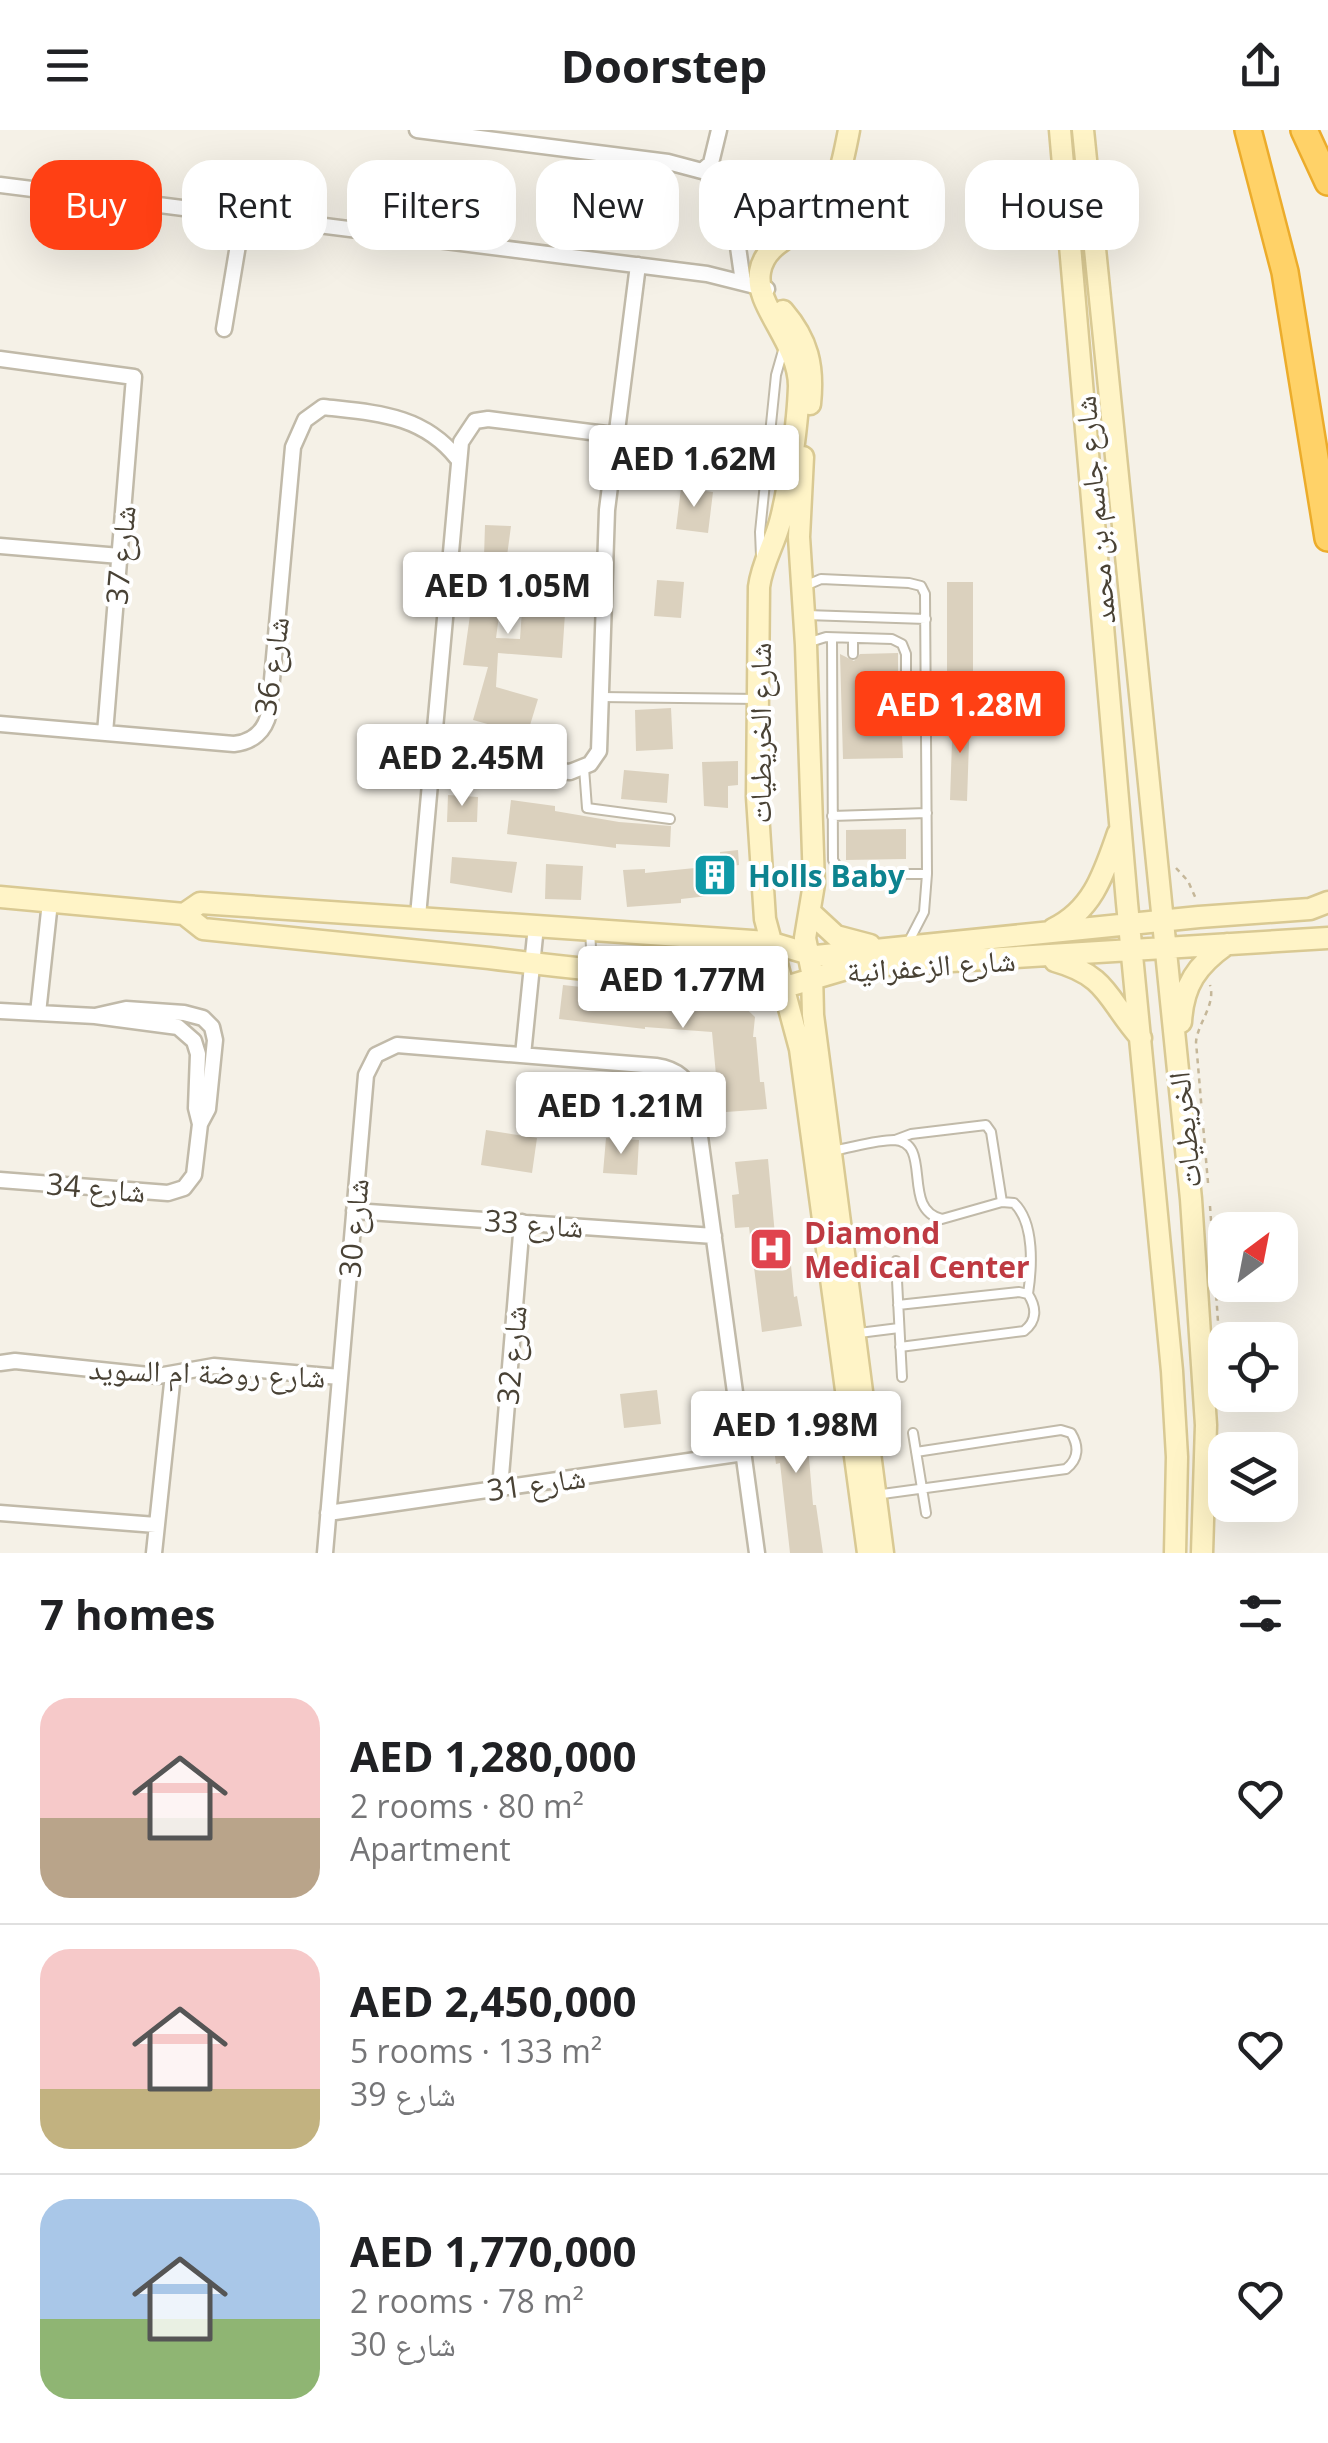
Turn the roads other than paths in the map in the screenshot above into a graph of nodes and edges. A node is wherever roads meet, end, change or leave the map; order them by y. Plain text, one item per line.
1 (418, 130) edge
2 (719, 130) edge
3 (848, 130) edge
4 (857, 130) edge
5 (1060, 130) edge
6 (1083, 130) edge
7 (1248, 130) edge
8 (1304, 130) edge
9 (712, 160) edge
10 (841, 160) edge
11 (852, 160) edge
12 (699, 169) edge
13 (1328, 182) edge
14 (0, 185) edge
15 (182, 207) edge
16 (327, 226) edge
17 (237, 250) edge
18 (739, 250) edge
19 (786, 250) edge
20 (638, 265) junction
21 (757, 287) junction
22 (224, 328) dead end
23 (787, 338) junction
24 (0, 359) edge
25 (614, 435) junction
26 (457, 458) junction
27 (776, 534) junction
28 (799, 537) junction
29 (1328, 538) edge
30 (0, 546) edge
31 (120, 556) junction
32 (762, 566) junction
33 (804, 587) junction
34 (805, 615) junction
35 (926, 618) junction
36 (832, 638) junction
37 (854, 638) junction
38 (806, 645) junction
39 (854, 654) dead end
40 (601, 697) junction
41 (758, 698) junction
42 (0, 724) edge
43 (926, 728) junction
44 (105, 733) junction
45 (433, 760) junction
46 (584, 768) junction
47 (927, 814) junction
48 (832, 816) junction
49 (670, 819) dead end
50 (1121, 826) junction
51 (927, 874) junction
52 (0, 897) edge
53 (50, 902) junction
54 (1328, 902) edge
55 (810, 912) junction
56 (184, 914) junction
57 (418, 916) junction
58 (1163, 920) junction
59 (1130, 924) junction
60 (536, 926) junction
61 (590, 930) junction
62 (1050, 931) junction
63 (1328, 938) edge
64 (769, 942) junction
65 (1229, 942) junction
66 (1165, 947) junction
67 (894, 948) junction
68 (1132, 950) junction
69 (808, 954) junction
70 (1043, 957) junction
71 (530, 966) junction
72 (592, 968) junction
73 (812, 978) junction
74 (784, 986) junction
75 (0, 1011) edge
76 (38, 1013) junction
77 (94, 1016) junction
78 (1140, 1038) junction
79 (523, 1054) junction
80 (1178, 1069) junction
81 (200, 1124) junction
82 (895, 1140) junction
83 (830, 1151) junction
84 (0, 1180) edge
85 (1002, 1202) junction
86 (354, 1210) junction
87 (522, 1222) junction
88 (714, 1236) junction
89 (896, 1261) dead end
90 (1028, 1294) junction
91 (898, 1305) junction
92 (899, 1328) junction
93 (854, 1334) junction
94 (900, 1346) junction
95 (0, 1352) edge
96 (7, 1362) edge
97 (173, 1374) junction
98 (340, 1377) junction
99 (902, 1377) dead end
100 (913, 1433) dead end
101 (916, 1452) junction
102 (744, 1454) junction
103 (500, 1488) junction
104 (922, 1488) junction
105 (876, 1495) junction
106 (0, 1513) edge
107 (328, 1513) junction
108 (926, 1513) dead end
109 (156, 1526) junction
110 (154, 1553) edge
111 (325, 1553) edge
112 (757, 1553) edge
113 (868, 1553) edge
114 (883, 1553) edge
115 (1175, 1553) edge
116 (1202, 1553) edge

1 - 12 street
2 - 9 street
3 - 10 street
4 - 11 street
5 - 50 street, شارع جاسم بن محمد
6 - 58 street, شارع جاسم بن محمد
7 - 29 highway
8 - 13 highway
14 - 15 street
16 - 20 street
17 - 22 street
18 - 21 street
19 - 21 street
20 - 21 street
20 - 25 street
21 - 23 street, شارع الخريطيات
21 - 28 street, شارع الخريطيات
23 - 27 street, شارع الخريطيات
23 - 32 lane
24 - 31 street, شارع 37
25 - 26 street
25 - 40 street
26 - 44 street, شارع 36
26 - 45 street
27 - 28 street
27 - 32 street, شارع الخريطيات
28 - 33 street, شارع الخريطيات
30 - 31 street
31 - 44 street, شارع 37
32 - 41 street, شارع الخريطيات
33 - 34 street, شارع الخريطيات
33 - 35 lane
34 - 35 lane
34 - 38 street, شارع الخريطيات
35 - 43 lane
36 - 37 lane
36 - 38 lane
36 - 48 lane
37 - 39 lane
37 - 43 lane
38 - 55 street, شارع الخريطيات
40 - 41 lane
40 - 46 street
41 - 64 street, شارع الخريطيات
42 - 44 street, شارع 36
43 - 47 lane
45 - 46 street
45 - 57 street
46 - 49 lane
47 - 48 lane
47 - 51 lane
48 - 51 lane
50 - 59 street, شارع جاسم بن محمد
50 - 62 street
51 - 67 lane
52 - 53 street, شارع الزعفرانية
53 - 56 street, شارع الزعفرانية
53 - 76 street
54 - 58 street, شارع الزعفرانية
55 - 67 street
55 - 69 street, شارع الخريطيات
56 - 57 street, شارع الزعفرانية
56 - 71 street, شارع الزعفرانية
57 - 60 street, شارع الزعفرانية
58 - 59 street, شارع الزعفرانية
58 - 66 street, شارع جاسم بن محمد
59 - 62 street, شارع الزعفرانية
59 - 68 street, شارع جاسم بن محمد
60 - 61 street, شارع الزعفرانية
60 - 71 street
61 - 64 street, شارع الزعفرانية
61 - 72 lane
62 - 67 street, شارع الزعفرانية
63 - 65 street, شارع الزعفرانية
64 - 69 street, شارع الزعفرانية
64 - 74 street, شارع الخريطيات
65 - 66 street, شارع الزعفرانية
65 - 80 street
66 - 68 street, شارع الزعفرانية
66 - 80 street, الخريطيات
67 - 69 street, شارع الزعفرانية
68 - 70 street, شارع الزعفرانية
68 - 78 street, الخريطيات
69 - 73 street, شارع الخريطيات
70 - 73 street, شارع الزعفرانية
70 - 78 street
71 - 72 street, شارع الزعفرانية
71 - 79 street
72 - 74 street, شارع الزعفرانية
73 - 74 street, شارع الزعفرانية
73 - 83 street, شارع الخريطيات
74 - 113 street, شارع الخريطيات
75 - 76 street, شارع 34
76 - 77 street, شارع 34
77 - 81 street, شارع 34
77 - 81 street, شارع 34
78 - 115 street, الخريطيات
79 - 86 street, شارع 30
79 - 88 street, شارع 30
80 - 116 street, الخريطيات
81 - 84 street, شارع 34
82 - 83 lane
82 - 85 lane
82 - 85 lane
83 - 93 street, شارع الخريطيات
85 - 90 lane
86 - 87 street, شارع 33
86 - 98 street, شارع 30
87 - 88 street, شارع 33
87 - 103 street, شارع 32
88 - 102 street, شارع 30
89 - 91 lane
90 - 91 lane
90 - 94 lane
91 - 92 lane
92 - 93 lane
92 - 94 lane
93 - 105 street, شارع الخريطيات
94 - 99 lane
95 - 96 street, شارع روضة ام السويد
96 - 97 street, شارع روضة ام السويد
97 - 98 street, شارع روضة ام السويد
97 - 109 street
98 - 107 street, شارع 30
100 - 101 lane
101 - 104 lane
101 - 104 lane
102 - 103 street, شارع 31
102 - 112 street, شارع 30
103 - 107 street, شارع 31
104 - 105 lane
104 - 108 lane
105 - 114 street, شارع الخريطيات
106 - 109 street
107 - 111 street, شارع 30
109 - 110 street

